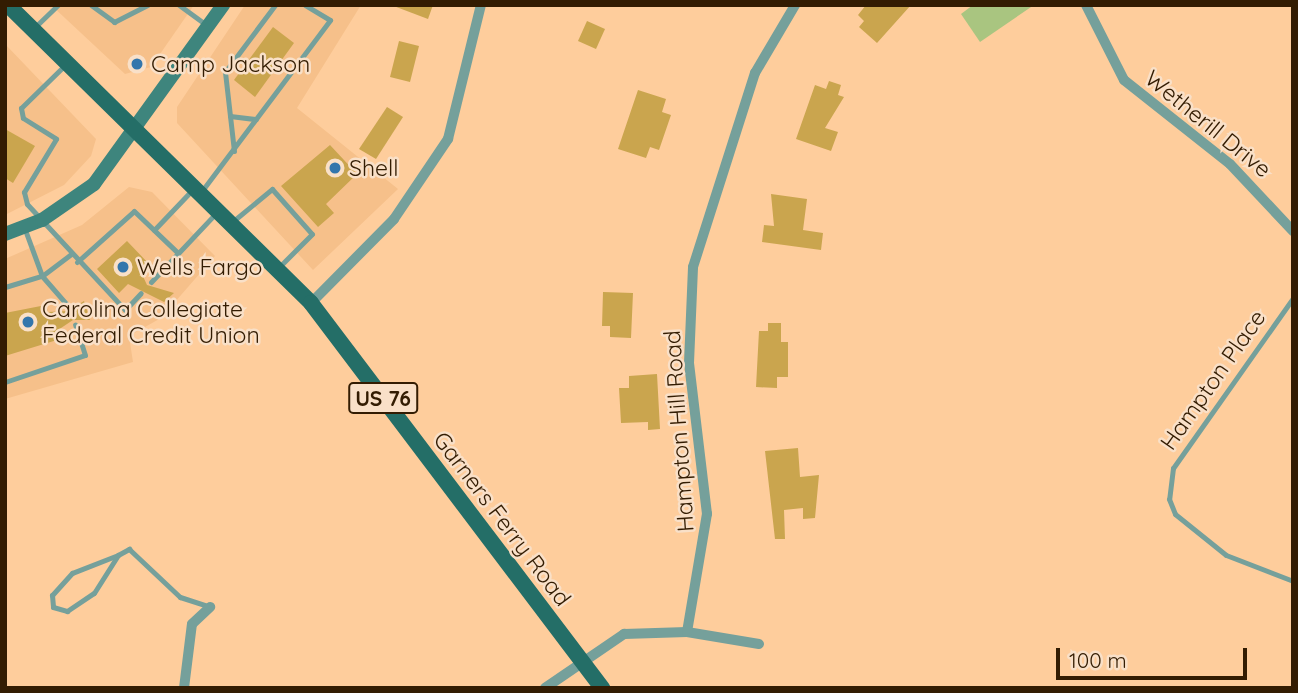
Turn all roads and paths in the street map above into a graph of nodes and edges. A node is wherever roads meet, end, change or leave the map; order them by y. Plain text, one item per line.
1 (58, 5) edge
2 (91, 5) edge
3 (148, 5) edge
4 (179, 5) edge
5 (223, 5) edge
6 (275, 5) edge
7 (305, 5) edge
8 (481, 5) edge
9 (795, 5) edge
10 (1086, 5) edge
11 (9, 13) edge
12 (209, 26) junction
13 (33, 29) junction
14 (68, 62) junction
15 (228, 113) junction
16 (258, 118) junction
17 (139, 129) junction
18 (234, 151) junction
19 (199, 189) junction
20 (219, 209) junction
21 (42, 220) junction
22 (232, 222) junction
23 (24, 227) junction
24 (154, 230) junction
25 (1293, 230) edge
26 (5, 234) edge
27 (178, 253) junction
28 (71, 254) junction
29 (77, 262) junction
30 (277, 268) junction
31 (42, 276) junction
32 (151, 282) dead end
33 (5, 287) edge
34 (141, 293) dead end
35 (1293, 298) edge
36 (311, 303) junction
37 (68, 306) dead end
38 (75, 325) dead end
39 (5, 382) edge
40 (118, 555) junction
41 (1293, 581) edge
42 (210, 607) joint
43 (687, 632) junction
44 (759, 644) dead end
45 (579, 660) junction
46 (184, 688) edge
47 (545, 688) edge
48 (602, 688) edge

1 - 13 lane
2 - 3 lane
4 - 12 lane
5 - 12 main road
6 - 15 lane
7 - 16 lane
8 - 36 street
9 - 43 street, Hampton Hill Road
10 - 25 street, Wetherill Drive
11 - 13 main road, US 76
12 - 17 main road
13 - 14 main road, US 76
14 - 17 main road, US 76
14 - 21 lane
15 - 16 lane
15 - 18 lane
16 - 18 lane
17 - 19 main road, Garners Ferry Road / US 76
17 - 21 main road
18 - 19 lane
19 - 20 main road, Garners Ferry Road / US 76
19 - 24 lane
20 - 22 main road, Garners Ferry Road / US 76
20 - 27 lane
21 - 23 main road
21 - 28 lane
22 - 30 main road, Garners Ferry Road / US 76
22 - 30 lane
23 - 26 main road
23 - 31 lane
24 - 27 lane
24 - 29 lane
27 - 32 lane
28 - 29 lane
28 - 31 lane
29 - 34 lane
30 - 36 main road, Garners Ferry Road / US 76
31 - 33 lane
31 - 37 lane
35 - 41 lane, Hampton Place
36 - 45 main road, Garners Ferry Road / US 76
38 - 39 lane
40 - 40 lane
40 - 42 lane
42 - 46 street
43 - 44 street
43 - 45 street
45 - 47 street
45 - 48 main road, Garners Ferry Road / US 76

